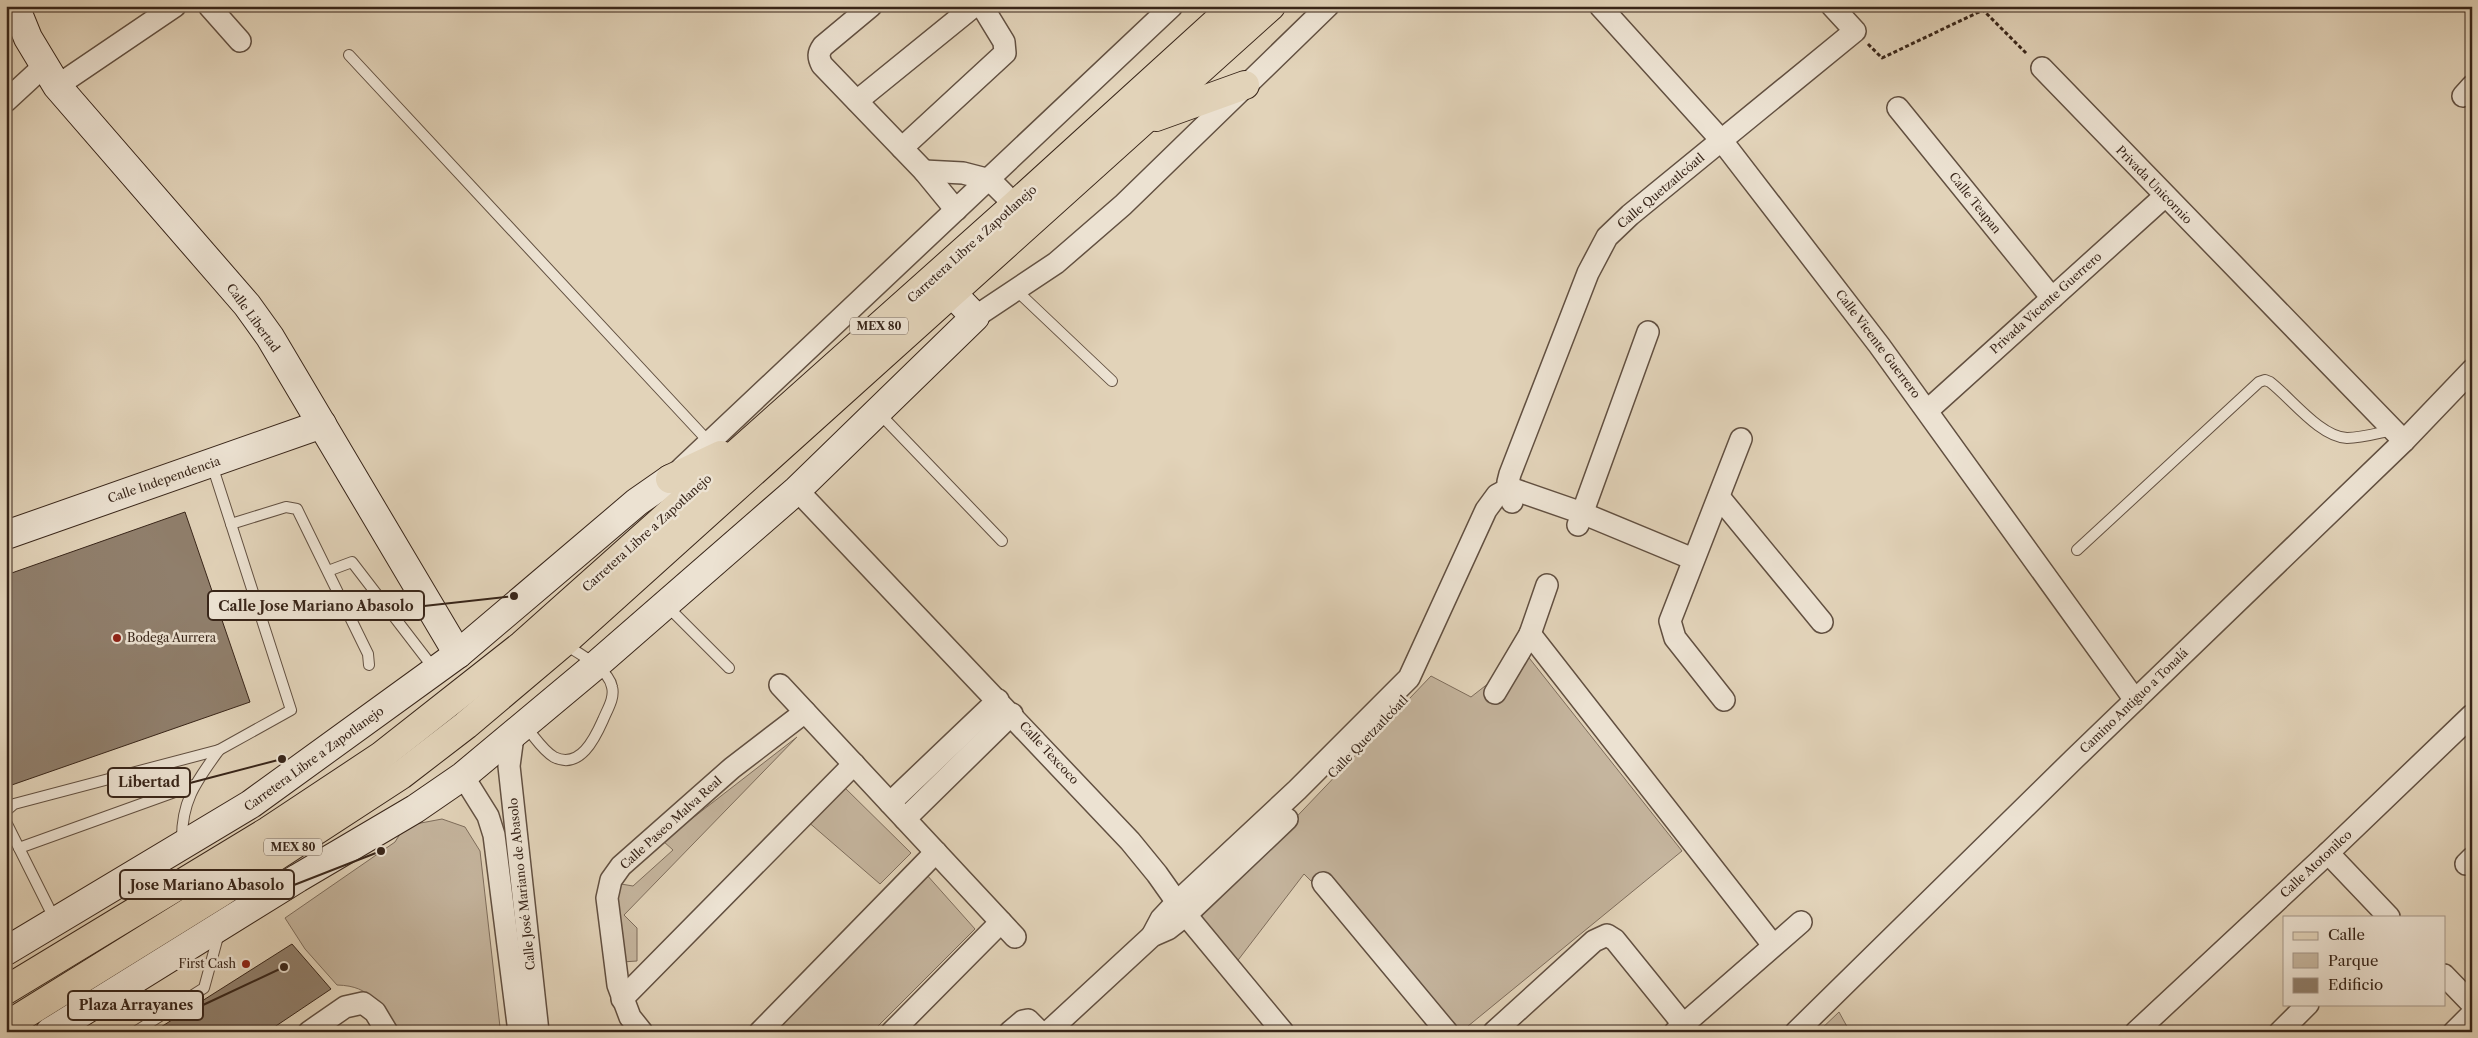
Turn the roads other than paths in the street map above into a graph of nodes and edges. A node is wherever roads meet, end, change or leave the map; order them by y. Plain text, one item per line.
1 (15, 6) edge
2 (175, 6) edge
3 (208, 6) edge
4 (871, 6) edge
5 (974, 6) edge
6 (982, 6) edge
7 (1172, 6) edge
8 (1234, 6) edge
9 (1270, 6) edge
10 (1328, 6) edge
11 (1600, 6) edge
12 (1832, 6) edge
13 (240, 41) dead end
14 (349, 55) dead end
15 (2042, 68) road end
16 (51, 76) junction
17 (1246, 85) junction
18 (857, 100) junction
19 (6, 101) edge
20 (1898, 108) dead end
21 (1143, 121) junction
22 (1722, 141) junction
23 (902, 148) junction
24 (924, 171) junction
25 (990, 180) junction
26 (2165, 196) junction
27 (1015, 205) junction
28 (956, 210) junction
29 (1016, 290) junction
30 (951, 292) junction
31 (2052, 298) junction
32 (975, 317) junction
33 (1648, 332) dead end
34 (2472, 370) edge
35 (1112, 381) dead end
36 (1928, 410) junction
37 (876, 411) junction
38 (322, 424) junction
39 (2398, 435) junction
40 (1741, 439) dead end
41 (709, 442) junction
42 (750, 442) junction
43 (212, 464) junction
44 (670, 479) junction
45 (797, 490) junction
46 (1511, 495) junction
47 (1719, 497) junction
48 (1580, 519) junction
49 (231, 524) junction
50 (6, 535) edge
51 (1002, 540) dead end
52 (2077, 550) dead end
53 (1691, 565) junction
54 (328, 571) junction
55 (1547, 585) dead end
56 (666, 605) junction
57 (1822, 622) dead end
58 (1530, 634) junction
59 (563, 643) junction
60 (458, 654) junction
61 (369, 665) dead end
62 (596, 665) junction
63 (729, 668) dead end
64 (436, 670) junction
65 (780, 685) dead end
66 (1495, 693) dead end
67 (1724, 700) dead end
68 (2135, 700) junction
69 (1005, 707) junction
70 (805, 712) junction
71 (2472, 715) edge
72 (519, 730) junction
73 (219, 750) junction
74 (854, 764) junction
75 (463, 776) junction
76 (194, 785) junction
77 (890, 803) junction
78 (252, 804) junction
79 (6, 811) edge
80 (905, 819) junction
81 (6, 822) edge
82 (268, 831) junction
83 (182, 846) junction
84 (19, 848) junction
85 (936, 852) junction
86 (2328, 853) junction
87 (282, 854) junction
88 (298, 878) junction
89 (1323, 882) dead end
90 (1181, 909) junction
91 (2388, 916) edge
92 (56, 922) junction
93 (1001, 922) junction
94 (1800, 922) dead end
95 (221, 926) junction
96 (1015, 937) dead end
97 (1773, 945) junction
98 (6, 951) edge
99 (2446, 977) edge
100 (6, 990) edge
101 (622, 1000) junction
102 (2472, 1004) edge
103 (2306, 1006) edge
104 (2472, 1014) edge
105 (6, 1026) edge
106 (1679, 1028) edge
107 (50, 1032) edge
108 (135, 1032) edge
109 (308, 1032) edge
110 (386, 1032) edge
111 (519, 1032) edge
112 (538, 1032) edge
113 (642, 1032) edge
114 (760, 1032) edge
115 (892, 1032) edge
116 (1048, 1032) edge
117 (1283, 1032) edge
118 (1447, 1032) edge
119 (1494, 1032) edge
120 (1796, 1032) edge
121 (2136, 1032) edge
122 (2280, 1032) edge
123 (2454, 1032) edge

1 - 16 street, Calle Libertad
2 - 16 street
3 - 13 street
4 - 18 street
5 - 18 street
6 - 23 street
7 - 25 street
8 - 27 main road, Carretera Libre a Zapotlanejo / MEX 80
9 - 21 main road, Carretera Libre a Zapotlanejo / MEX 80
10 - 17 street
11 - 22 street, Calle Vicente Guerrero
12 - 22 street, Calle Quetzatlcóatl
14 - 41 lane
15 - 26 street, Privada Unicornio
16 - 19 street
16 - 38 street, Calle Libertad
17 - 21 main road
17 - 29 street
18 - 23 street
20 - 31 street, Calle Teapan
21 - 30 main road, Carretera Libre a Zapotlanejo / MEX 80
22 - 36 street, Calle Vicente Guerrero
22 - 46 street, Calle Quetzatlcóatl
23 - 24 street
24 - 25 street
24 - 28 street
25 - 27 street
25 - 28 street
26 - 31 street, Privada Vicente Guerrero
26 - 39 street, Privada Unicornio
27 - 42 main road, Carretera Libre a Zapotlanejo / MEX 80
28 - 41 street
29 - 32 street
29 - 35 lane
30 - 32 street, Carretera Libre a Zapotlanejo
30 - 59 main road, Carretera Libre a Zapotlanejo / MEX 80
31 - 36 street, Privada Vicente Guerrero
32 - 37 street
33 - 48 street
34 - 39 street, Camino Antiguo a Tonalá
36 - 68 street, Calle Vicente Guerrero
37 - 45 street
37 - 51 lane
38 - 43 street, Calle Independencia
38 - 60 street, Calle Libertad
39 - 52 lane
39 - 68 street, Camino Antiguo a Tonalá
40 - 47 street
41 - 44 street
42 - 44 main road
42 - 82 main road, Carretera Libre a Zapotlanejo / MEX 80
43 - 49 lane
43 - 50 street, Calle Independencia
44 - 60 street, Carretera Libre a Zapotlanejo
45 - 56 street
45 - 69 street, Calle Texcoco
46 - 48 street
46 - 90 street, Calle Quetzatlcóatl
47 - 53 street
47 - 57 street
48 - 53 street
49 - 54 lane
49 - 73 lane
53 - 67 street
54 - 61 lane
54 - 64 lane
55 - 58 street
56 - 62 street
56 - 63 lane
58 - 66 street
58 - 97 street
59 - 62 lane
59 - 87 main road, Carretera Libre a Zapotlanejo / MEX 80
60 - 64 street, Carretera Libre a Zapotlanejo
62 - 72 street
62 - 72 lane
64 - 78 street, Carretera Libre a Zapotlanejo
65 - 70 street
68 - 120 street, Camino Antiguo a Tonalá
69 - 77 street
69 - 80 street
69 - 90 street, Calle Texcoco
70 - 74 street
70 - 101 street, Calle Paseo Malva Real
71 - 86 street, Calle Atotonilco
72 - 75 street
72 - 112 street, Calle José Mariano de Abasolo
73 - 76 lane
73 - 79 lane
74 - 77 street
74 - 101 street
75 - 88 street
75 - 111 street, Calle José Mariano de Abasolo
76 - 83 lane
76 - 84 lane
77 - 80 street
78 - 82 street
78 - 83 street, Carretera Libre a Zapotlanejo
80 - 85 street
81 - 84 lane
82 - 87 street
82 - 100 main road, Carretera Libre a Zapotlanejo / MEX 80
83 - 92 street, Carretera Libre a Zapotlanejo
84 - 92 lane
85 - 93 street
85 - 114 street
86 - 91 street
86 - 121 street, Calle Atotonilco
87 - 88 street
87 - 105 main road, Carretera Libre a Zapotlanejo / MEX 80
88 - 95 street
89 - 118 street
90 - 116 street, Calle Quetzatlcóatl
90 - 117 street, Calle Texcoco
92 - 98 street, Carretera Libre a Zapotlanejo
93 - 96 street
93 - 115 street
94 - 97 street
95 - 107 street
95 - 108 lane
97 - 106 street
99 - 102 street
101 - 113 street, Calle Paseo Malva Real
103 - 122 street
104 - 123 street
106 - 119 street
109 - 110 street

